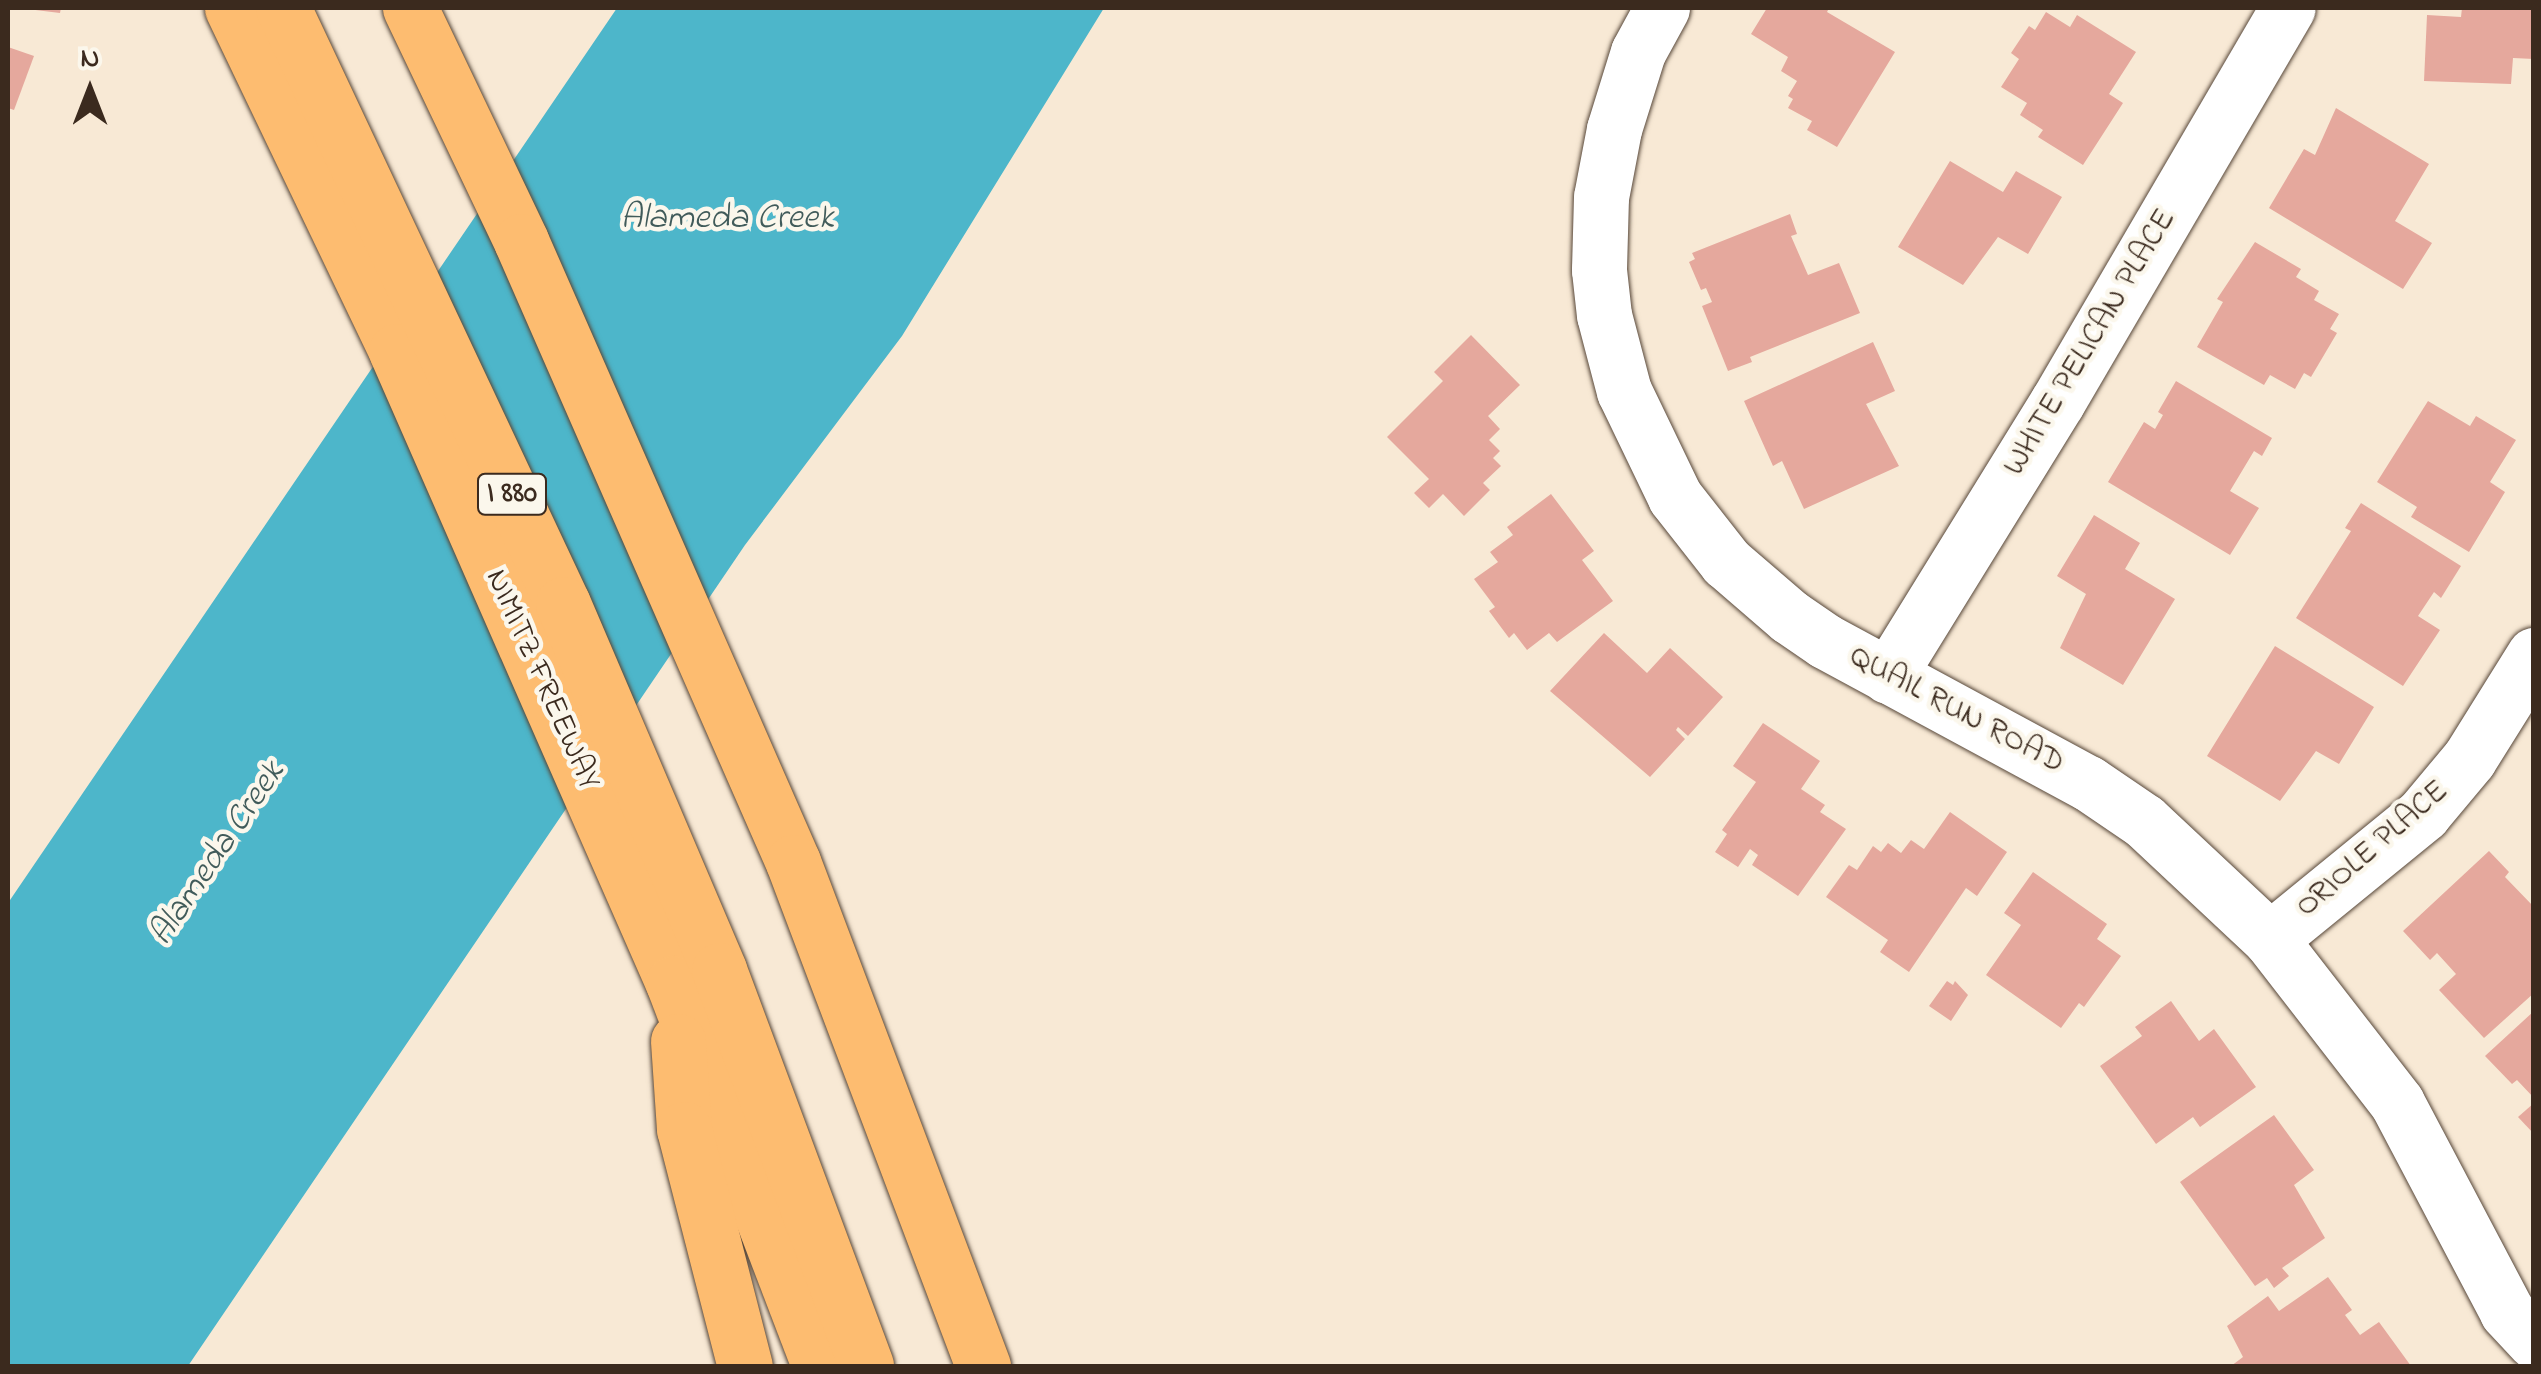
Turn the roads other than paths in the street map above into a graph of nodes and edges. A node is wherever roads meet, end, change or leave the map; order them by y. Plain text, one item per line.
1 (410, 8) edge
2 (1662, 8) edge
3 (2288, 8) edge
4 (264, 21) edge
5 (2534, 655) edge
6 (1888, 676) junction
7 (2270, 939) junction
8 (696, 976) junction
9 (2534, 1341) edge
10 (744, 1366) edge
11 (819, 1366) edge
12 (866, 1366) edge
13 (984, 1366) edge

1 - 13 highway
2 - 6 street, QUAIL RUN ROAD
3 - 6 street, WHITE PELICAN PLACE
4 - 8 highway, NIMITZ FREEWAY / I 880
5 - 7 street, ORIOLE PLACE
6 - 7 street, QUAIL RUN ROAD
7 - 9 street, QUAIL RUN ROAD
8 - 10 highway
8 - 11 highway, NIMITZ FREEWAY / I 880
8 - 12 highway, I 880

